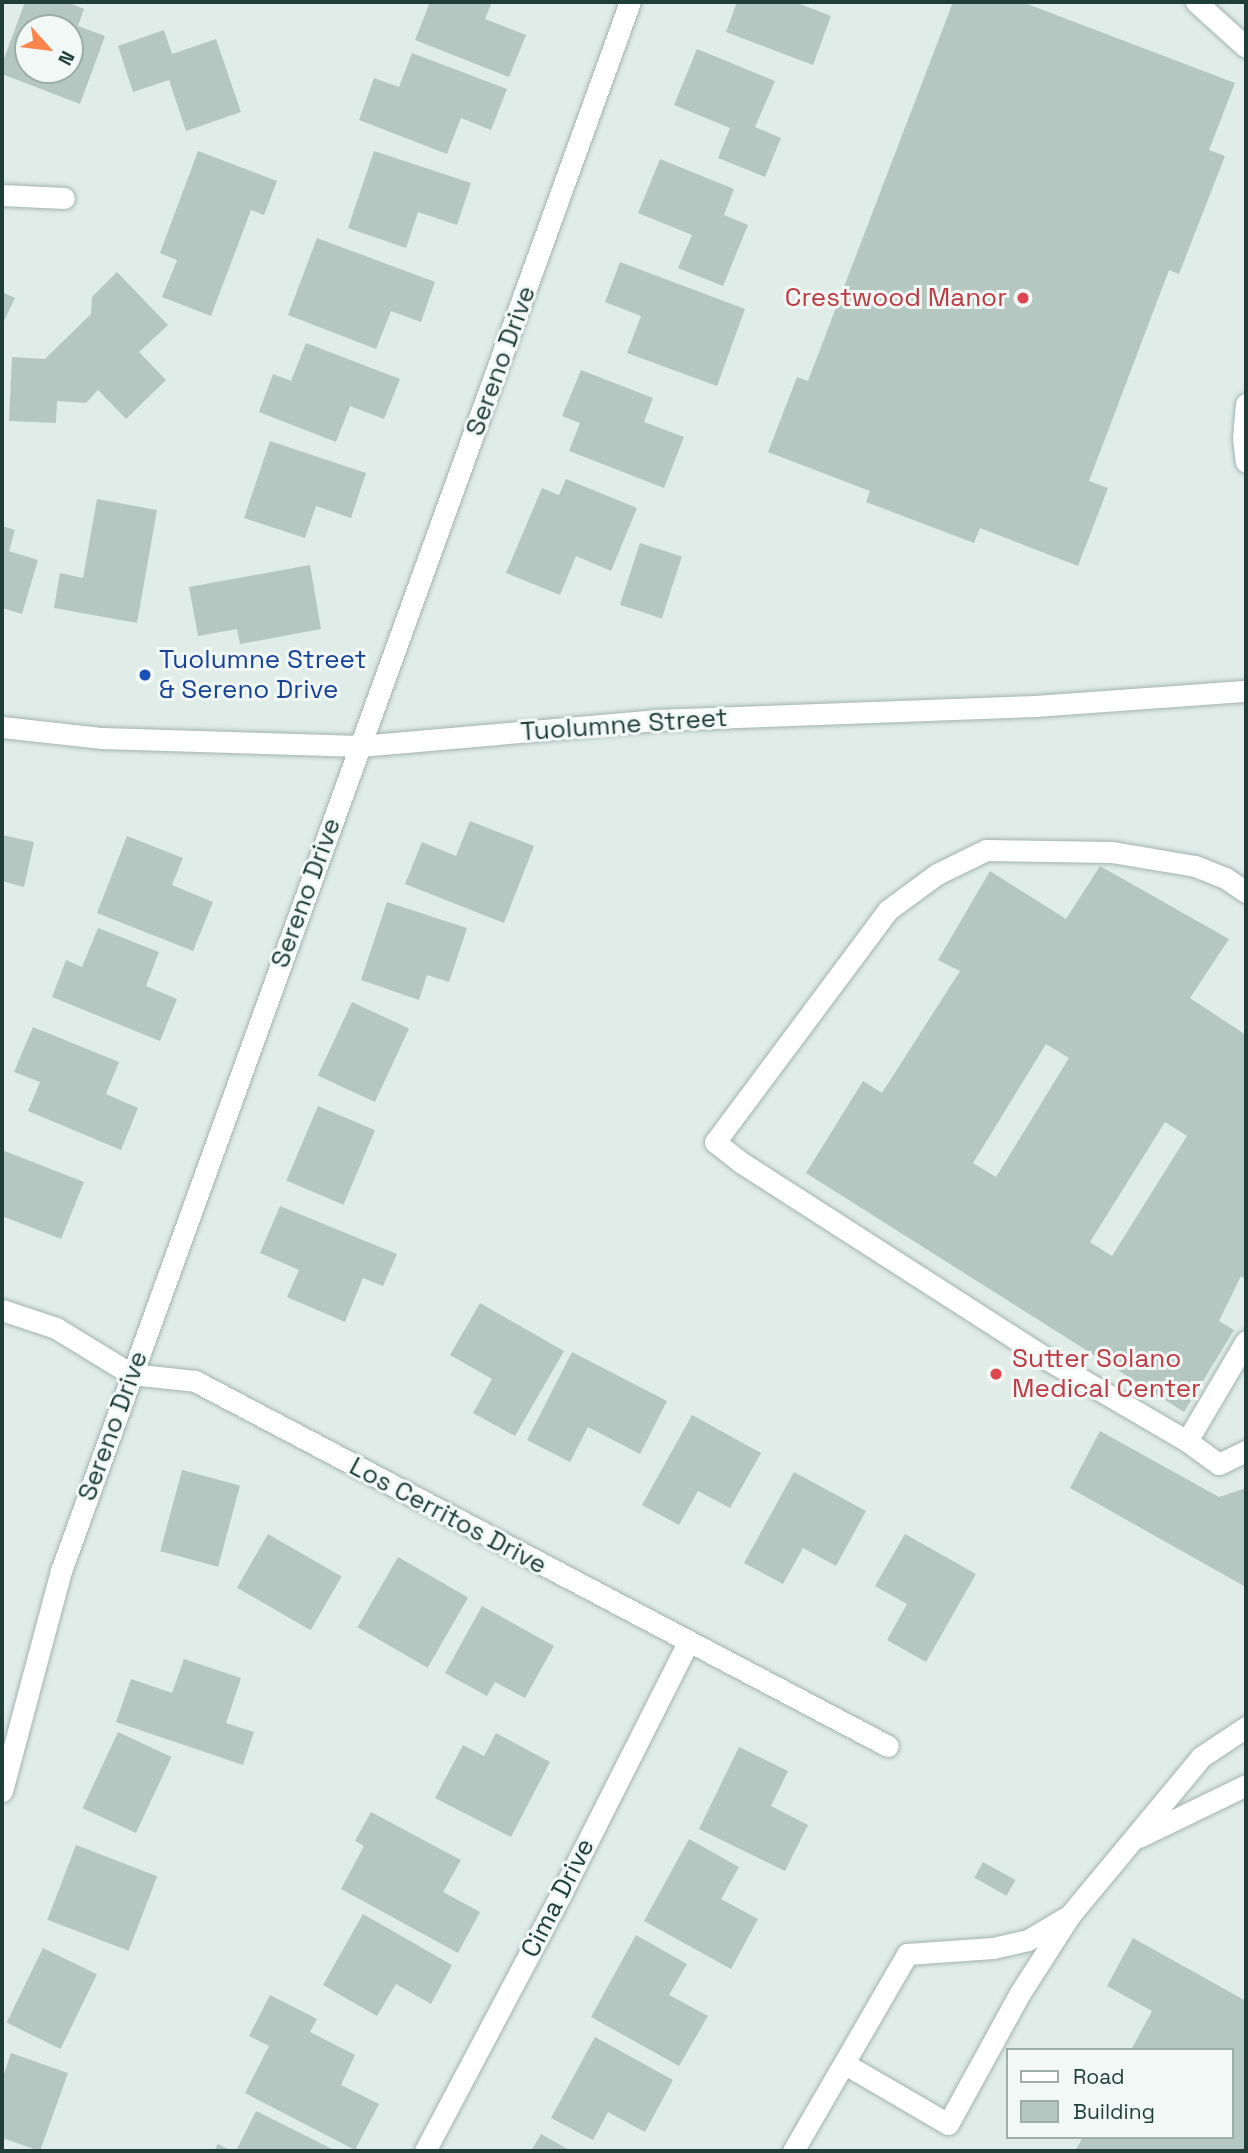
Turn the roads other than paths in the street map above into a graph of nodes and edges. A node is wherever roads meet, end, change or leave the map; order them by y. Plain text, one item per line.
1 (630, 2) edge
2 (1196, 2) edge
3 (1246, 47) edge
4 (2, 195) edge
5 (64, 198) dead end
6 (1246, 404) edge
7 (1246, 462) edge
8 (1246, 691) edge
9 (2, 727) edge
10 (360, 746) junction
11 (1246, 892) edge
12 (2, 1310) edge
13 (1246, 1341) edge
14 (131, 1374) junction
15 (1187, 1441) junction
16 (1246, 1451) edge
17 (688, 1643) junction
18 (1246, 1727) edge
19 (888, 1746) dead end
20 (1246, 1785) edge
21 (2, 1791) edge
22 (1216, 1797) junction
23 (1246, 1804) edge
24 (1128, 1843) junction
25 (1070, 1915) junction
26 (845, 2064) junction
27 (425, 2151) edge
28 (793, 2151) edge

1 - 10 street, Sereno Drive
2 - 3 street
4 - 5 street
6 - 7 street
8 - 10 street, Tuolumne Street
9 - 10 street, Tuolumne Street
10 - 14 street, Sereno Drive
11 - 15 street
12 - 14 street, Los Cerritos Drive
13 - 15 street
14 - 17 street, Los Cerritos Drive
14 - 21 street, Sereno Drive
15 - 16 street
17 - 19 street, Los Cerritos Drive
17 - 27 street, Cima Drive
18 - 24 street
20 - 22 street
22 - 23 street
22 - 24 street
24 - 25 street
25 - 26 street
25 - 26 street
26 - 28 street

